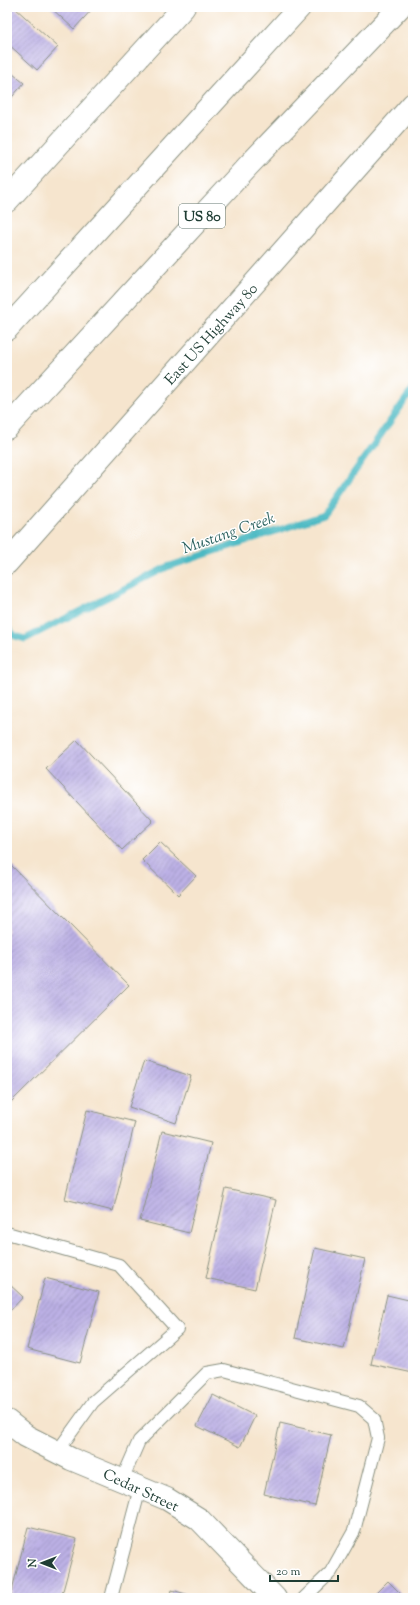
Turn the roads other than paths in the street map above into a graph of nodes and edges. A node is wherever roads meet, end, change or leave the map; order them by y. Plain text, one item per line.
1 (184, 7) edge
2 (300, 7) edge
3 (400, 7) edge
4 (413, 104) edge
5 (7, 202) edge
6 (7, 329) edge
7 (7, 428) edge
8 (7, 563) edge
9 (7, 1233) edge
10 (7, 1421) edge
11 (57, 1452) junction
12 (131, 1484) junction
13 (110, 1598) edge
14 (275, 1598) edge
15 (304, 1598) edge

1 - 5 main road
2 - 6 main road
3 - 7 main road, US 80
4 - 8 main road, East US Highway 80
9 - 11 lane
10 - 11 main road, Cedar Street
11 - 12 main road, Cedar Street
12 - 13 lane
12 - 14 main road, Cedar Street
12 - 15 lane

